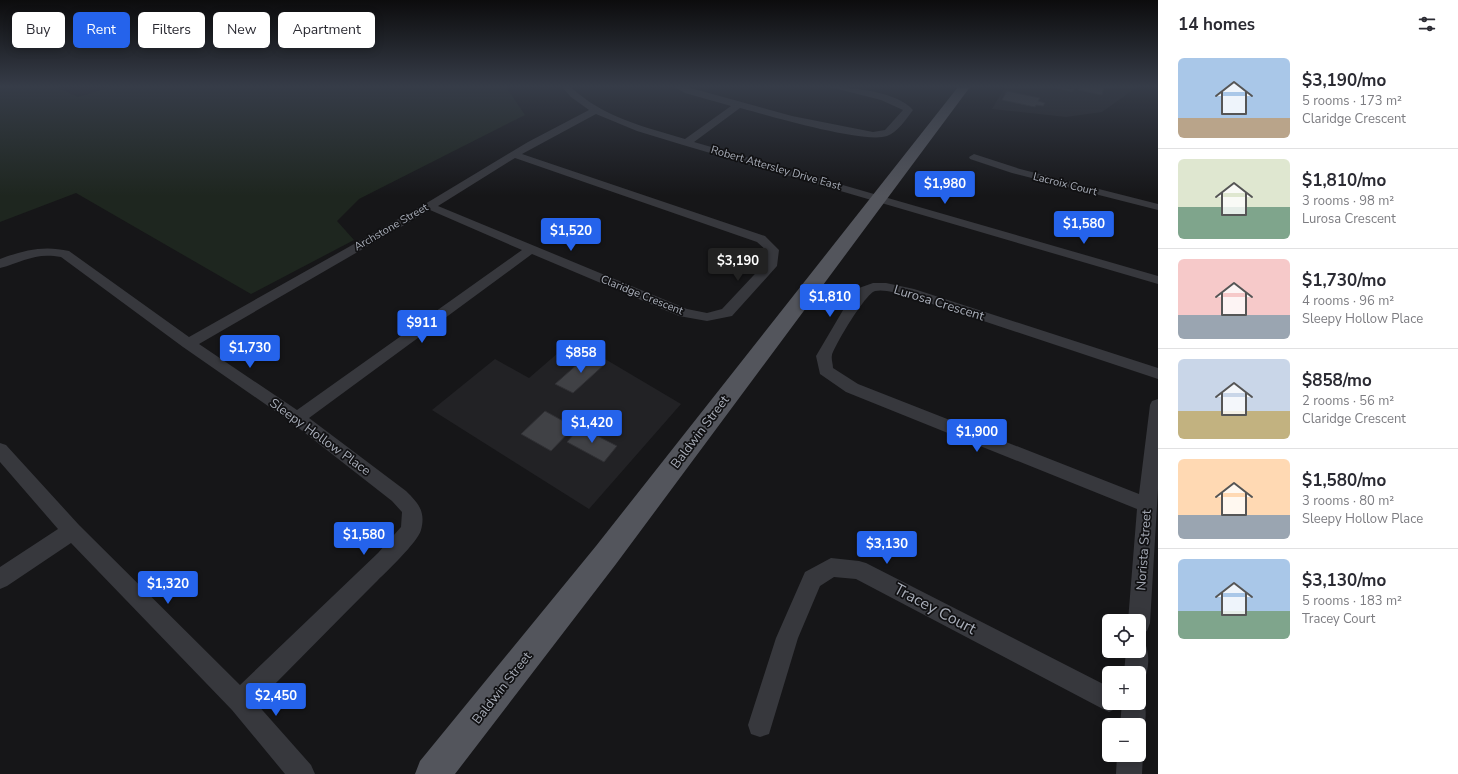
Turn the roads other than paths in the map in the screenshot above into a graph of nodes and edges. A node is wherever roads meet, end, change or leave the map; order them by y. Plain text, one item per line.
1 (573, 123) edge
2 (625, 123) edge
3 (697, 123) edge
4 (713, 123) edge
5 (810, 123) edge
6 (895, 123) edge
7 (937, 123) edge
8 (675, 139) junction
9 (686, 142) junction
10 (515, 155) junction
11 (974, 157) dead end
12 (880, 198) junction
13 (429, 206) junction
14 (1158, 207) edge
15 (531, 249) junction
16 (0, 264) edge
17 (1158, 280) edge
18 (188, 344) junction
19 (1158, 374) edge
20 (1158, 405) edge
21 (1158, 409) edge
22 (297, 418) junction
23 (0, 450) edge
24 (1152, 508) edge
25 (72, 532) junction
26 (0, 579) edge
27 (1140, 614) edge
28 (1102, 696) edge
29 (240, 702) junction
30 (760, 726) dead end
31 (1130, 762) edge
32 (302, 774) edge
33 (434, 774) edge
34 (1129, 774) edge

1 - 10 street, Archstone Street
2 - 8 street, Robert Attersley Drive East
3 - 8 street
4 - 9 street
5 - 6 street
7 - 12 main road, Baldwin Street
8 - 9 street, Robert Attersley Drive East
9 - 12 street, Robert Attersley Drive East
10 - 13 street, Archstone Street
10 - 15 street, Claridge Crescent
11 - 14 street, Lacroix Court
12 - 17 street, Robert Attersley Drive East
12 - 33 main road, Baldwin Street
13 - 15 street, Claridge Crescent
13 - 18 street, Archstone Street
15 - 22 street
16 - 18 street, Sleepy Hollow Place
18 - 22 street, Sleepy Hollow Place
19 - 24 street, Lurosa Crescent
20 - 21 street, Norista Street
21 - 24 street, Norista Street
22 - 29 street, Sleepy Hollow Place
23 - 25 street
24 - 27 street, Norista Street
25 - 26 street
25 - 29 street
28 - 30 street, Tracey Court
29 - 32 street
31 - 34 street

